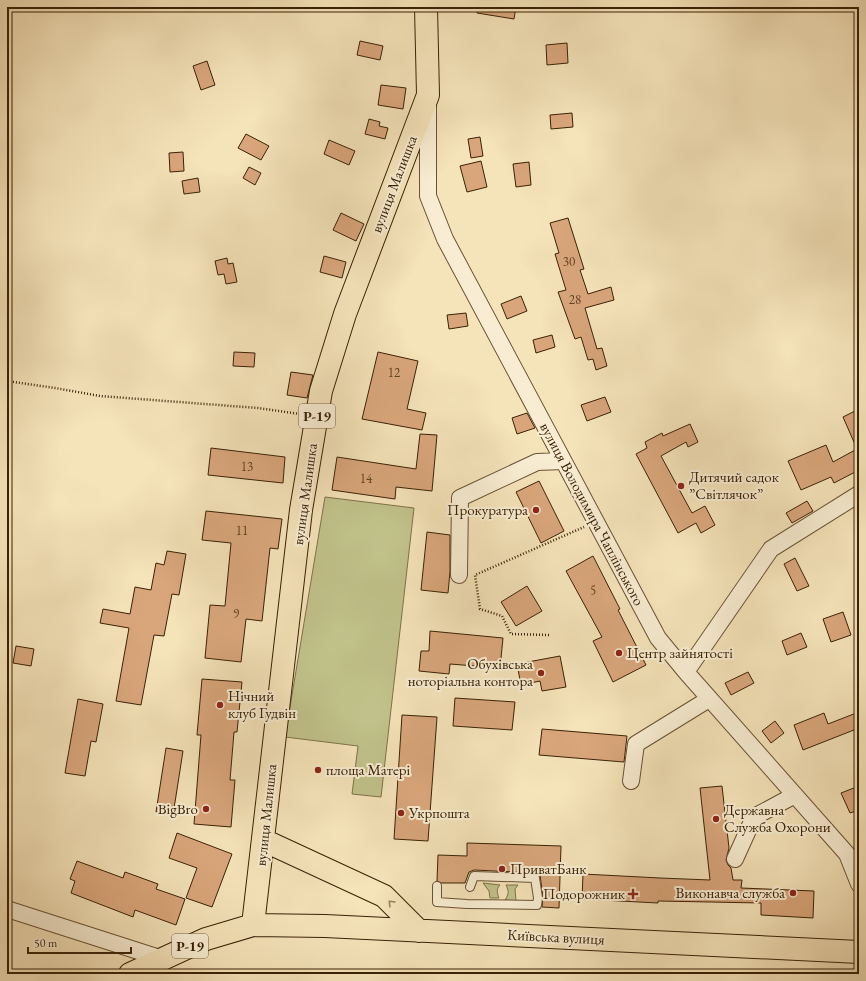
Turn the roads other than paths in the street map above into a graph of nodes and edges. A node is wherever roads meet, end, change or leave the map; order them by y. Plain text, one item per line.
1 (426, 7) edge
2 (428, 94) junction
3 (563, 461) junction
4 (859, 494) edge
5 (459, 575) dead end
6 (686, 672) junction
7 (709, 699) junction
8 (632, 781) dead end
9 (795, 795) junction
10 (263, 840) junction
11 (735, 859) dead end
12 (859, 884) edge
13 (437, 886) dead end
14 (470, 887) dead end
15 (7, 909) edge
16 (253, 925) junction
17 (419, 931) junction
18 (859, 952) edge
19 (163, 959) junction
20 (130, 974) edge

1 - 2 main road, вулиця Малишка / Р-19
2 - 3 street, вулиця Володимира Чаплінського
2 - 10 main road, вулиця Малишка / Р-19
3 - 5 street
3 - 6 street, вулиця Володимира Чаплінського
4 - 6 street
6 - 7 street, вулиця Володимира Чаплінського
7 - 8 street
7 - 9 street, вулиця Володимира Чаплінського
9 - 11 street
9 - 12 street, вулиця Володимира Чаплінського
10 - 16 main road, вулиця Малишка / Р-19
17 -> 10 main road
13 - 14 lane
15 - 19 street
16 - 17 main road, Київська вулиця
16 - 19 main road, Р-19
17 - 18 main road, Київська вулиця
19 - 20 main road, Р-19

